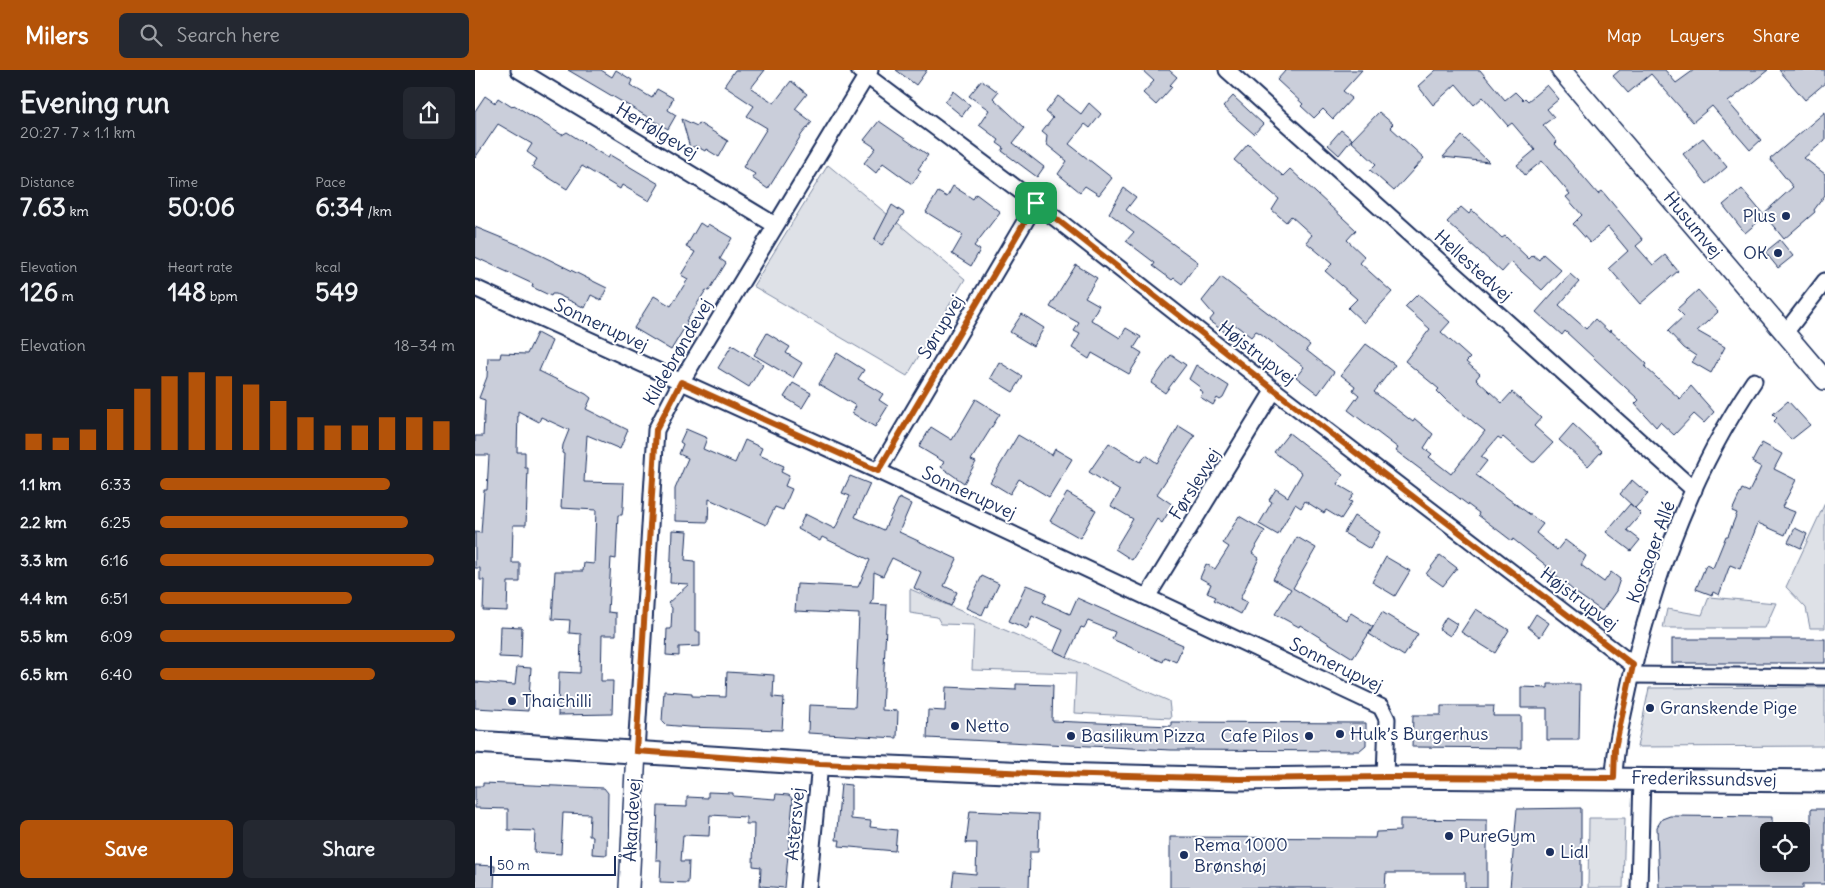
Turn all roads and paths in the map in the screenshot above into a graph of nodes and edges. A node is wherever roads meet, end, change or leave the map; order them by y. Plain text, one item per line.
1 (519, 70) edge
2 (1227, 70) edge
3 (1561, 70) edge
4 (865, 72) edge
5 (1036, 203) junction
6 (775, 225) junction
7 (1825, 281) edge
8 (475, 288) edge
9 (1785, 333) junction
10 (1825, 380) edge
11 (1754, 381) dead end
12 (681, 382) junction
13 (1274, 390) junction
14 (878, 471) junction
15 (1694, 490) junction
16 (1147, 597) junction
17 (1633, 670) junction
18 (1825, 677) edge
19 (475, 742) edge
20 (636, 751) junction
21 (820, 764) junction
22 (1385, 777) junction
23 (1614, 778) junction
24 (1642, 778) junction
25 (1825, 781) edge
26 (629, 888) edge
27 (808, 888) edge
28 (1639, 888) edge

1 - 6 street, Herfølgevej
2 - 15 street, Hellestedvej
3 - 9 street, Husumvej
4 - 5 street, Højstrupvej
4 - 6 street, Kildebrøndevej
5 - 13 street, Højstrupvej
5 - 14 street, Sørupvej
6 - 12 street, Kildebrøndevej
7 - 9 street
8 - 12 street, Sonnerupvej
9 - 10 street, Husumvej
11 - 15 street, Korsager Allé
12 - 14 street, Sonnerupvej
12 - 20 street, Kildebrøndevej
13 - 16 street, Førslevvej
13 - 17 street, Højstrupvej
14 - 16 street, Sonnerupvej
15 - 17 street, Korsager Allé
16 - 22 street, Sonnerupvej
17 - 18 street
17 - 23 street, Korsager Allé
19 - 20 main road, Frederikssundsvej
20 - 21 main road, Frederikssundsvej
20 - 26 street, Åkandevej
21 - 22 main road, Frederikssundsvej
21 - 27 street, Astersvej
22 - 23 main road, Frederikssundsvej
23 - 24 main road, Frederikssundsvej
24 - 25 main road, Frederikssundsvej
24 - 28 street

